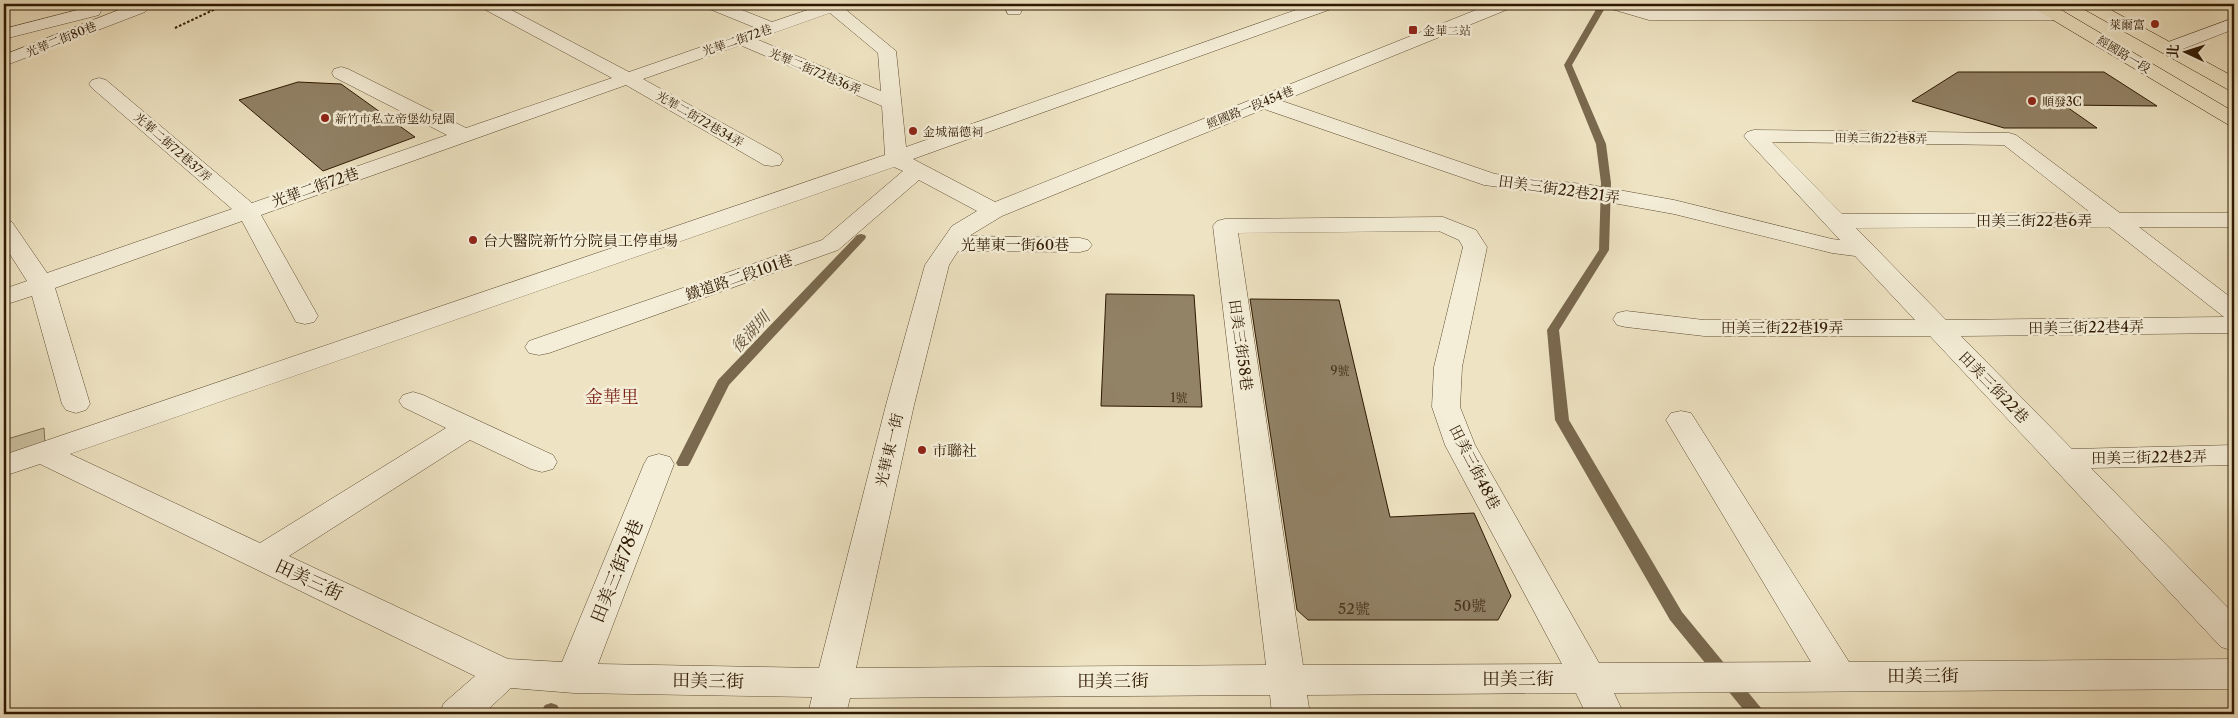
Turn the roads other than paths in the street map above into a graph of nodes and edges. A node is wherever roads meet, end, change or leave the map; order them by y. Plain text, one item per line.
1 (122, 4) edge
2 (145, 4) edge
3 (488, 4) edge
4 (713, 4) edge
5 (1328, 4) edge
6 (1505, 4) edge
7 (1614, 4) edge
8 (2039, 4) edge
9 (2088, 4) edge
10 (839, 5) edge
11 (2057, 15) junction
12 (2234, 23) edge
13 (772, 28) junction
14 (4, 34) edge
15 (740, 39) junction
16 (2170, 48) junction
17 (4, 61) edge
18 (341, 73) dead end
19 (627, 78) junction
20 (99, 84) dead end
21 (2234, 85) edge
22 (890, 102) junction
23 (1264, 102) junction
24 (2234, 120) edge
25 (464, 135) junction
26 (1754, 136) joint
27 (772, 160) dead end
28 (907, 164) junction
29 (248, 211) junction
30 (994, 211) junction
31 (1834, 220) junction
32 (2115, 220) junction
33 (2234, 220) edge
34 (1443, 224) joint
35 (4, 227) edge
36 (951, 244) junction
37 (1080, 245) dead end
38 (1861, 249) junction
39 (41, 284) junction
40 (4, 296) edge
41 (2234, 312) edge
42 (305, 316) dead end
43 (1626, 319) dead end
44 (2234, 325) edge
45 (1938, 328) junction
46 (539, 348) dead end
47 (413, 401) dead end
48 (76, 404) dead end
49 (1681, 420) dead end
50 (469, 427) junction
51 (42, 453) junction
52 (2234, 455) edge
53 (2064, 459) junction
54 (542, 462) dead end
55 (660, 464) dead end
56 (4, 466) edge
57 (262, 558) junction
58 (2234, 637) edge
59 (503, 673) junction
60 (2234, 674) edge
61 (1839, 677) junction
62 (574, 678) junction
63 (1588, 678) junction
64 (1290, 697) edge
65 (831, 699) edge
66 (458, 714) edge
67 (1605, 714) edge

1 - 14 street
2 - 17 street, 光華二街80巷
3 - 19 street
4 - 13 street
5 - 28 street
6 - 23 street, 經國路一段454巷
7 - 11 street
8 - 11 main road, 經國路一段
9 - 16 main road, 經國路一段
10 - 13 street, 光華二街72巷
10 - 22 street
11 - 24 main road, 經國路一段
12 - 16 street
13 - 15 street, 光華二街72巷
15 - 19 street, 光華二街72巷
15 - 22 street, 光華二街72巷36弄
16 - 21 main road, 經國路一段
18 - 25 street
19 - 25 street, 光華二街72巷
19 - 27 street, 光華二街72巷34弄
20 - 29 street, 光華二街72巷37弄
22 - 28 street
23 - 30 street, 經國路一段454巷
23 - 38 street, 田美三街22巷21弄
25 - 29 street, 光華二街72巷
26 - 31 street, 田美三街22巷
26 - 32 street, 田美三街22巷8弄
28 - 30 street
28 - 46 street, 鐵道路二段101巷
28 - 51 street
29 - 39 street, 光華二街72巷
29 - 42 street
30 - 36 street, 光華東一街
31 - 32 street, 田美三街22巷6弄
31 - 38 street, 田美三街22巷
32 - 33 street, 田美三街22巷6弄
32 - 41 street
34 - 63 street, 田美三街48巷
34 - 64 street, 田美三街58巷
35 - 39 street
36 - 37 street, 光華東一街60巷
36 - 65 street, 光華東一街
38 - 45 street, 田美三街22巷
39 - 40 street, 光華二街72巷
39 - 48 street
43 - 45 street, 田美三街22巷19弄
44 - 45 street, 田美三街22巷4弄
45 - 53 street, 田美三街22巷
47 - 50 street
49 - 61 street
50 - 54 street
50 - 57 street
51 - 56 street
51 - 57 street, 田美三街
52 - 53 street, 田美三街22巷2弄
53 - 58 street, 田美三街22巷
55 - 62 street, 田美三街78巷
57 - 59 street, 田美三街
59 - 62 street, 田美三街
59 - 66 street
60 - 61 street, 田美三街
61 - 63 street, 田美三街
62 - 65 street, 田美三街
63 - 64 street, 田美三街
63 - 67 street, 田美三街48巷
64 - 65 street, 田美三街

